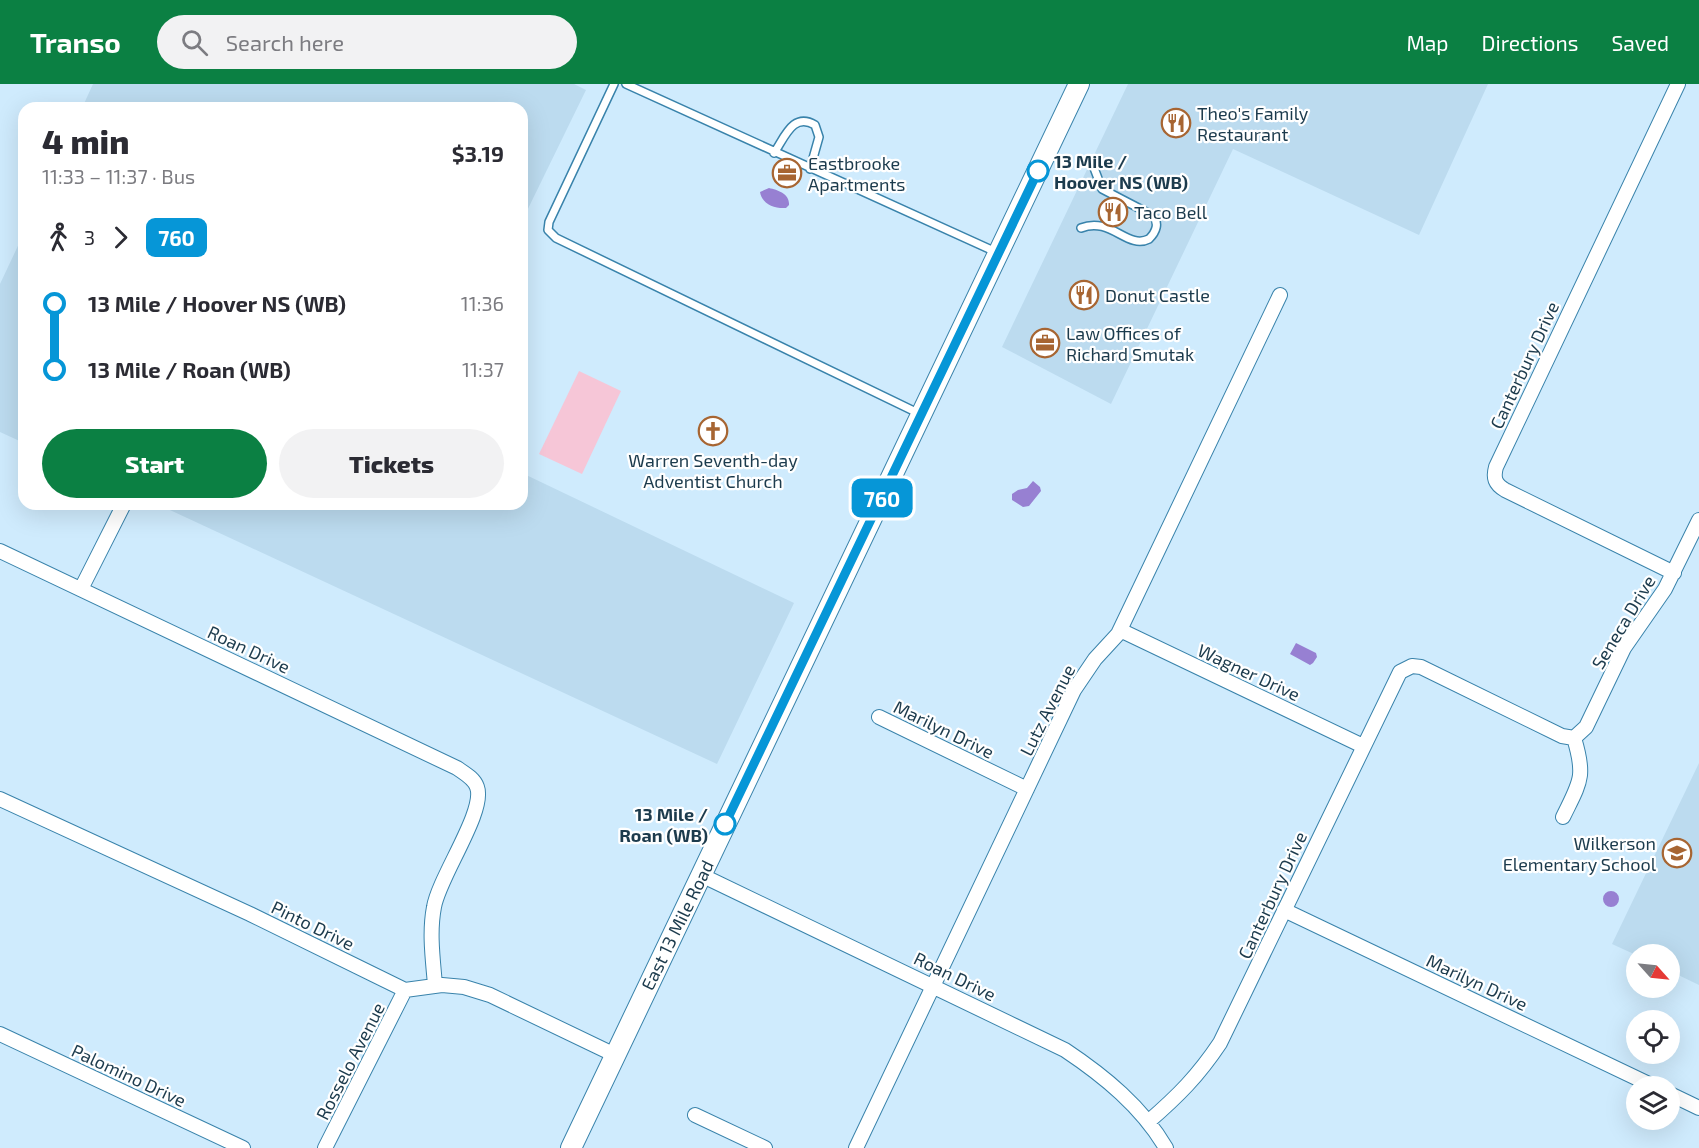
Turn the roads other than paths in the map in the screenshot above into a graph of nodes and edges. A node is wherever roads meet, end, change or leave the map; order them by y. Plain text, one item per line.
1 (614, 84) edge
2 (626, 84) edge
3 (1079, 84) edge
4 (1678, 84) edge
5 (774, 153) junction
6 (1094, 168) dead end
7 (810, 169) junction
8 (1081, 228) dead end
9 (998, 253) junction
10 (1280, 295) dead end
11 (921, 415) junction
12 (121, 510) edge
13 (1699, 520) edge
14 (0, 551) edge
15 (1674, 573) junction
16 (81, 589) junction
17 (1120, 630) junction
18 (879, 717) dead end
19 (1574, 738) junction
20 (1363, 746) junction
21 (1027, 789) junction
22 (0, 799) edge
23 (1563, 817) dead end
24 (701, 875) junction
25 (1284, 910) junction
26 (435, 986) junction
27 (933, 986) junction
28 (405, 990) junction
29 (0, 1034) edge
30 (615, 1055) junction
31 (1632, 1076) edge
32 (1680, 1099) edge
33 (1699, 1108) edge
34 (695, 1115) dead end
35 (1148, 1122) junction
36 (243, 1148) edge
37 (326, 1148) edge
38 (571, 1148) edge
39 (765, 1148) edge
40 (856, 1148) edge
41 (1166, 1148) edge

1 - 11 lane
2 - 5 lane
3 - 9 main road, East 13 Mile Road
4 - 15 street, Canterbury Drive
5 - 7 lane
5 - 7 lane
6 - 8 lane
7 - 9 lane
9 - 11 main road, East 13 Mile Road
10 - 17 street, Lutz Avenue
11 - 24 main road, East 13 Mile Road
12 - 16 street
13 - 15 street, Seneca Drive
14 - 16 street, Roan Drive
15 - 19 street, Seneca Drive
16 - 26 street, Roan Drive
17 - 20 street, Wagner Drive
17 - 21 street, Lutz Avenue
18 - 21 street, Marilyn Drive
19 - 20 street, Canterbury Drive
19 - 23 street
20 - 25 street, Canterbury Drive
21 - 27 street, Lutz Avenue
22 - 28 street, Pinto Drive
24 - 27 street, Roan Drive
24 - 30 main road, East 13 Mile Road
25 - 31 street, Marilyn Drive
25 - 35 street, Canterbury Drive
26 - 28 street
26 - 30 street
27 - 35 street, Roan Drive
27 - 40 street, Lutz Avenue
28 - 37 street, Rosselo Avenue
29 - 36 street, Palomino Drive
30 - 38 main road, East 13 Mile Road
32 - 33 street
34 - 39 street
35 - 41 street, Roan Drive

